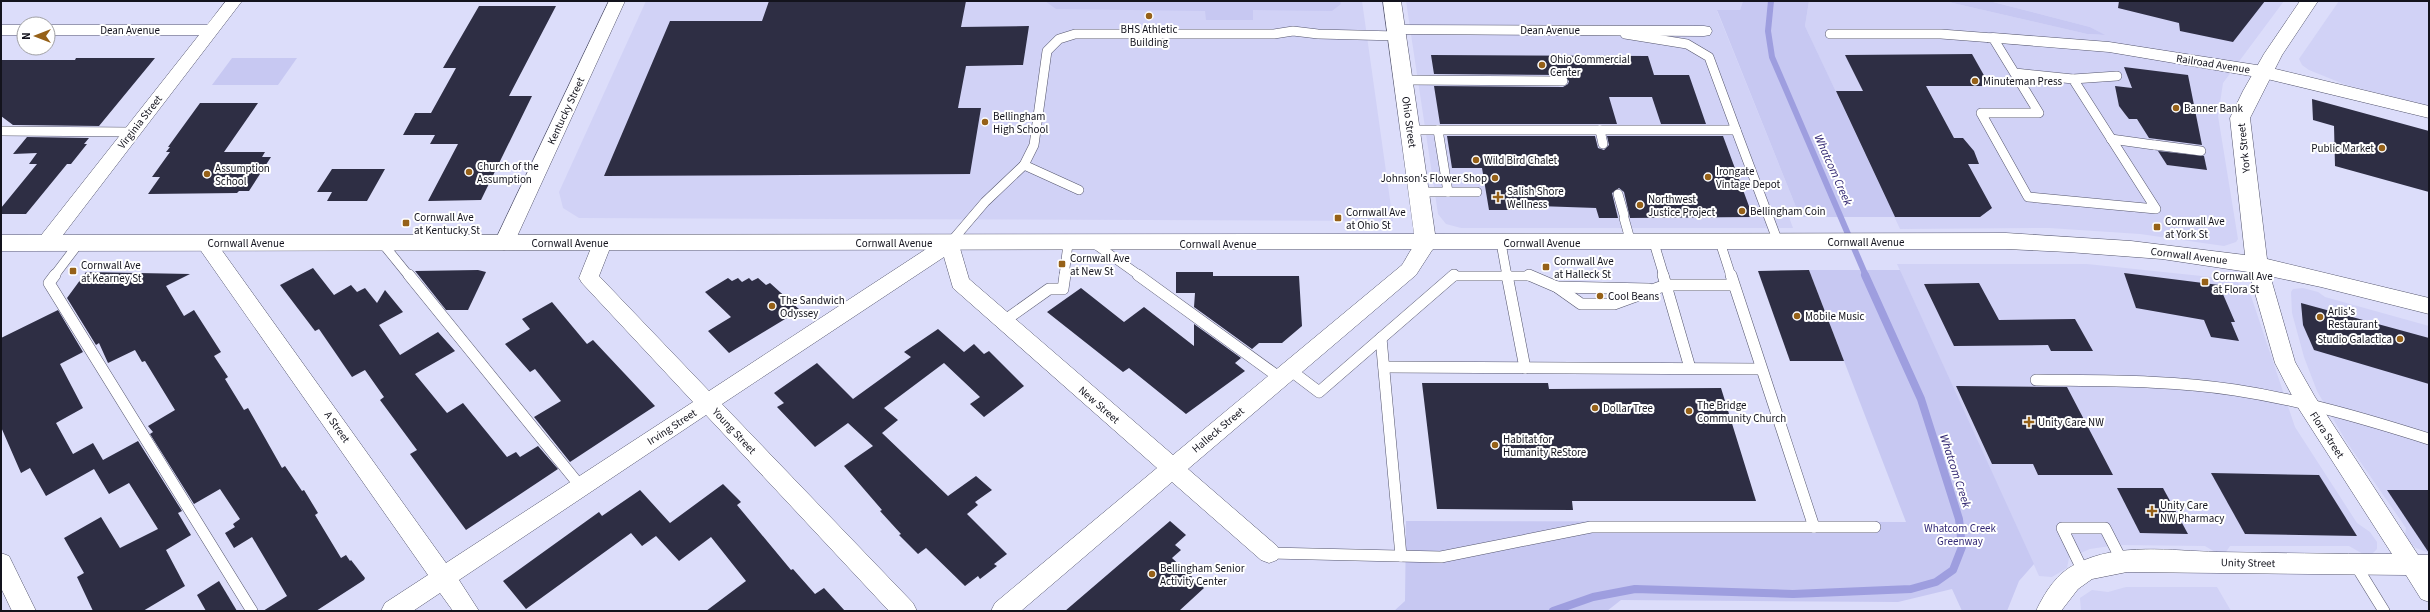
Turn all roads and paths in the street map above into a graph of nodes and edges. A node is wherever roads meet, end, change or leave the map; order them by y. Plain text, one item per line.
1 (234, 1) edge
2 (617, 1) edge
3 (1392, 1) edge
4 (2309, 1) edge
5 (1, 30) edge
6 (16, 30) edge
7 (56, 30) edge
8 (211, 30) junction
9 (1602, 30) junction
10 (1704, 31) dead end
11 (1397, 33) junction
12 (1830, 34) dead end
13 (1994, 38) junction
14 (2263, 72) junction
15 (2015, 73) junction
16 (2116, 76) dead end
17 (2073, 79) junction
18 (1404, 80) junction
19 (1563, 81) dead end
20 (2429, 112) edge
21 (1593, 128) junction
22 (1410, 130) junction
23 (1438, 130) junction
24 (1736, 130) junction
25 (1, 131) edge
26 (132, 132) junction
27 (2111, 139) junction
28 (1603, 144) dead end
29 (2201, 152) dead end
30 (1024, 165) junction
31 (1079, 190) dead end
32 (1419, 192) junction
33 (1448, 192) junction
34 (1477, 192) dead end
35 (1618, 194) dead end
36 (1720, 242) junction
37 (1788, 242) junction
38 (1, 243) edge
39 (46, 243) junction
40 (78, 243) junction
41 (206, 243) junction
42 (504, 243) junction
43 (602, 243) junction
44 (950, 243) junction
45 (1501, 243) junction
46 (1631, 243) junction
47 (1654, 243) junction
48 (383, 244) junction
49 (1068, 244) junction
50 (1095, 244) junction
51 (1426, 244) junction
52 (2257, 265) junction
53 (1507, 275) junction
54 (1666, 285) junction
55 (1733, 285) junction
56 (1557, 287) junction
57 (1655, 290) junction
58 (2429, 306) edge
59 (1004, 321) junction
60 (1381, 338) junction
61 (1384, 367) junction
62 (1525, 368) junction
63 (1690, 368) junction
64 (1761, 369) junction
65 (1285, 374) junction
66 (2036, 380) dead end
67 (708, 403) junction
68 (2307, 403) junction
69 (2429, 439) edge
70 (1172, 468) junction
71 (581, 487) junction
72 (1814, 527) junction
73 (1875, 527) dead end
74 (1269, 553) joint
75 (1401, 556) junction
76 (1, 563) edge
77 (2123, 563) junction
78 (2355, 564) junction
79 (2420, 565) edge
80 (2077, 576) junction
81 (444, 578) junction
82 (2429, 591) edge
83 (24, 611) edge
84 (252, 611) edge
85 (393, 611) edge
86 (467, 611) edge
87 (905, 611) edge
88 (1002, 611) edge
89 (2048, 611) edge
90 (2384, 611) edge

1 - 8 street, Virginia Street
2 - 42 street, Kentucky Street
3 - 11 street, Ohio Street
4 - 14 street, York Street
5 - 6 street
7 - 8 street, Dean Avenue
8 - 26 street, Virginia Street
9 - 10 street, Dean Avenue
9 - 11 street, Dean Avenue
9 - 24 lane
11 - 18 street, Ohio Street
11 - 30 lane
12 - 13 lane
13 - 14 street, Railroad Avenue
13 - 15 lane
14 - 20 street, Railroad Avenue
14 - 52 street, York Street
15 - 17 lane
15 - 27 lane
16 - 17 lane
17 - 27 lane
18 - 19 lane
18 - 22 street, Ohio Street
21 - 23 lane
21 - 24 lane
21 - 28 lane
22 - 23 lane
22 - 32 street, Ohio Street
23 - 33 lane
24 - 37 lane
25 - 26 lane
26 - 39 street, Virginia Street
27 - 29 lane
30 - 31 lane
30 - 44 lane
32 - 33 lane
32 - 51 street, Ohio Street
33 - 34 lane
35 - 46 lane
36 - 37 street, Cornwall Avenue
36 - 47 street, Cornwall Avenue
36 - 55 lane
37 - 52 street, Cornwall Avenue
38 - 39 street, Cornwall Avenue
39 - 40 street, Cornwall Avenue
40 - 41 street, Cornwall Avenue
40 - 84 lane
41 - 48 street, Cornwall Avenue
41 - 81 street, A Street
42 - 43 street, Cornwall Avenue
42 - 48 street, Cornwall Avenue
43 - 44 street, Cornwall Avenue
43 - 67 street, Young Street
44 - 49 street, Cornwall Avenue
44 - 59 street, New Street
44 - 67 street, Irving Street
45 - 46 street, Cornwall Avenue
45 - 51 street, Cornwall Avenue
45 - 53 lane
46 - 47 street, Cornwall Avenue
47 - 54 lane
48 - 71 lane
49 - 50 street, Cornwall Avenue
49 - 59 lane
50 - 51 street, Cornwall Avenue
50 - 65 lane
51 - 65 street, Halleck Street
52 - 58 street, Cornwall Avenue
52 - 68 street, Flora Street
53 - 56 lane
53 - 60 lane
53 - 62 lane
54 - 55 lane
54 - 57 lane
54 - 63 lane
55 - 64 lane
56 - 57 lane
56 - 57 lane
59 - 70 street, New Street
60 - 61 lane
60 - 65 lane
61 - 62 lane
61 - 75 lane
62 - 63 lane
63 - 64 lane
64 - 72 lane
65 - 70 street, Halleck Street
66 - 68 lane
67 - 71 street, Irving Street
67 - 87 street, Young Street
68 - 69 lane
68 - 79 street, Flora Street
70 - 74 street, New Street
70 - 88 street, Halleck Street
71 - 81 street, Irving Street
72 - 73 lane
72 - 75 lane
74 - 75 lane
76 - 83 street
77 - 78 street, Unity Street
77 - 80 street, Unity Street
77 - 80 lane
78 - 79 street, Unity Street
78 - 90 lane
79 - 82 street, Flora Street
80 - 89 street
81 - 85 street, Irving Street
81 - 86 street, A Street

